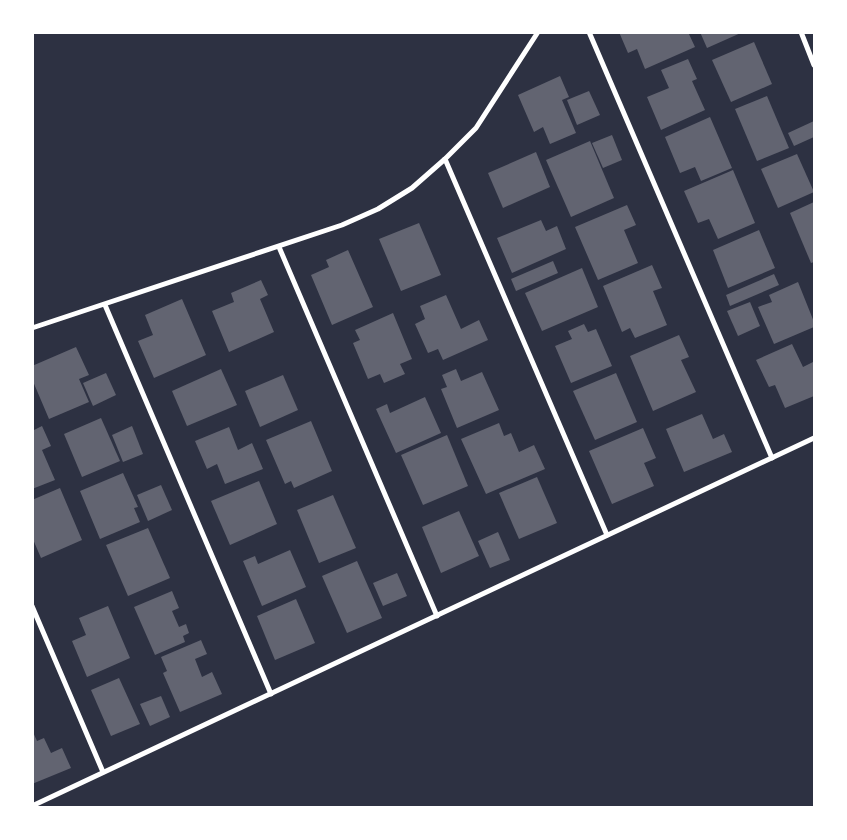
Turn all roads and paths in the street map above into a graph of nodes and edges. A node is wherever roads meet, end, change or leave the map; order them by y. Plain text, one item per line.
1 (538, 32) edge
2 (589, 32) edge
3 (801, 32) edge
4 (814, 65) edge
5 (445, 159) junction
6 (279, 247) junction
7 (105, 304) junction
8 (32, 328) edge
9 (814, 438) edge
10 (772, 458) junction
11 (607, 535) junction
12 (32, 606) edge
13 (437, 616) junction
14 (271, 694) junction
15 (104, 772) junction
16 (32, 806) edge

1 - 5 street
2 - 10 street
3 - 4 street
5 - 6 street
5 - 11 street
6 - 7 street
6 - 13 street
7 - 8 street
7 - 14 street
9 - 10 street
10 - 11 street
11 - 13 street
12 - 15 street
13 - 14 street
14 - 15 street
15 - 16 street

